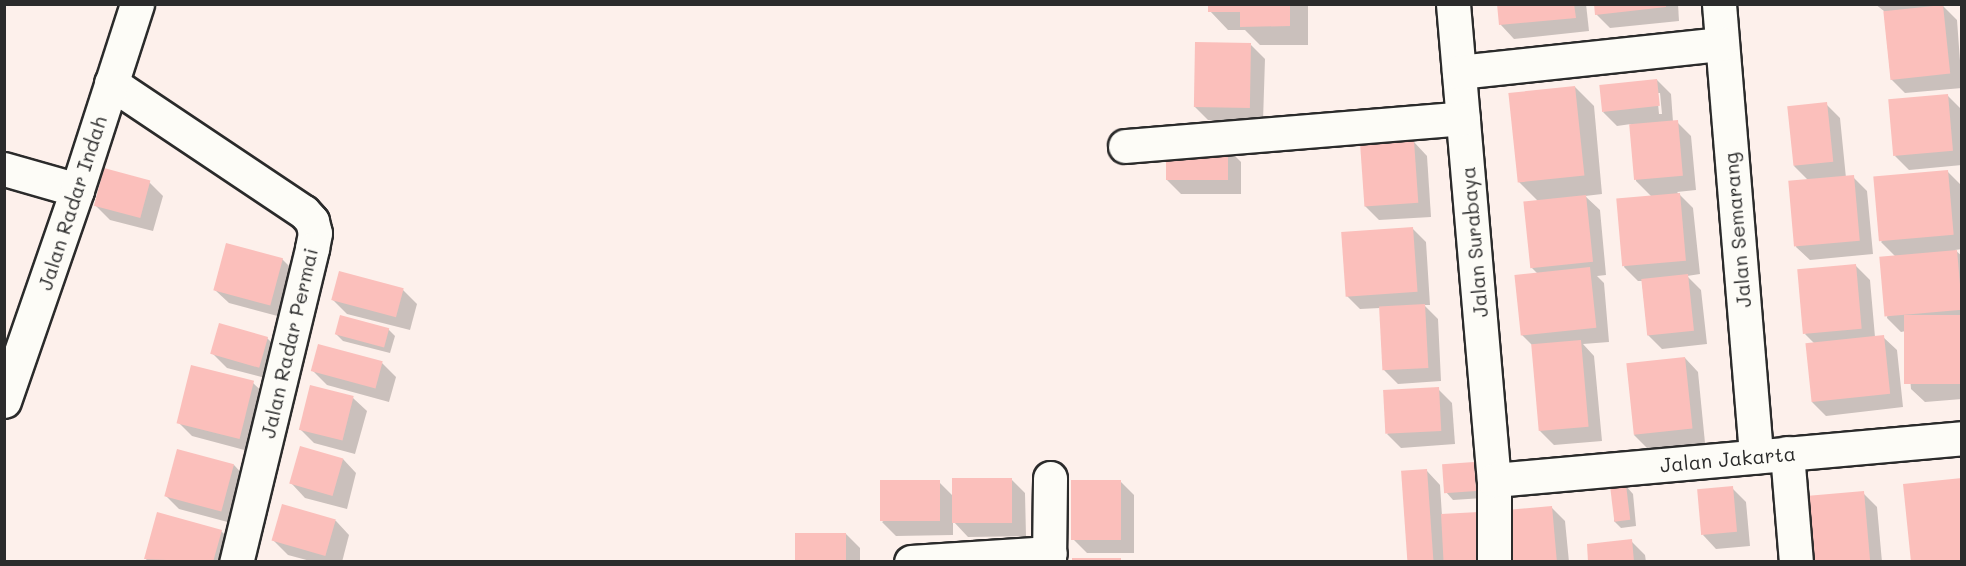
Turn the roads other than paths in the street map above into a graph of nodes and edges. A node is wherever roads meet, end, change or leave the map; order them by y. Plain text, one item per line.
1 (137, 4) edge
2 (1454, 4) edge
3 (1719, 4) edge
4 (1722, 44) junction
5 (1459, 72) junction
6 (111, 83) junction
7 (1463, 118) junction
8 (1125, 146) dead end
9 (4, 169) edge
10 (78, 190) junction
11 (4, 401) edge
12 (1962, 438) edge
13 (1771, 455) junction
14 (1050, 478) dead end
15 (1494, 480) junction
16 (1049, 557) edge
17 (236, 561) edge
18 (911, 561) edge
19 (1494, 561) edge
20 (1796, 561) edge

1 - 6 street, Jalan Radar Indah
2 - 5 street, Jalan Surabaya
3 - 4 street, Jalan Semarang
4 - 5 street
4 - 13 street, Jalan Semarang
5 - 7 street, Jalan Surabaya
6 - 10 street, Jalan Radar Indah
6 - 17 street, Jalan Radar Permai
7 - 8 street
7 - 15 street, Jalan Surabaya
9 - 10 street
10 - 11 street, Jalan Radar Indah
12 - 13 street, Jalan Jakarta
13 - 15 street, Jalan Jakarta
13 - 20 street, Jalan Semarang
14 - 16 street
15 - 19 street, Jalan Surabaya
16 - 18 street

